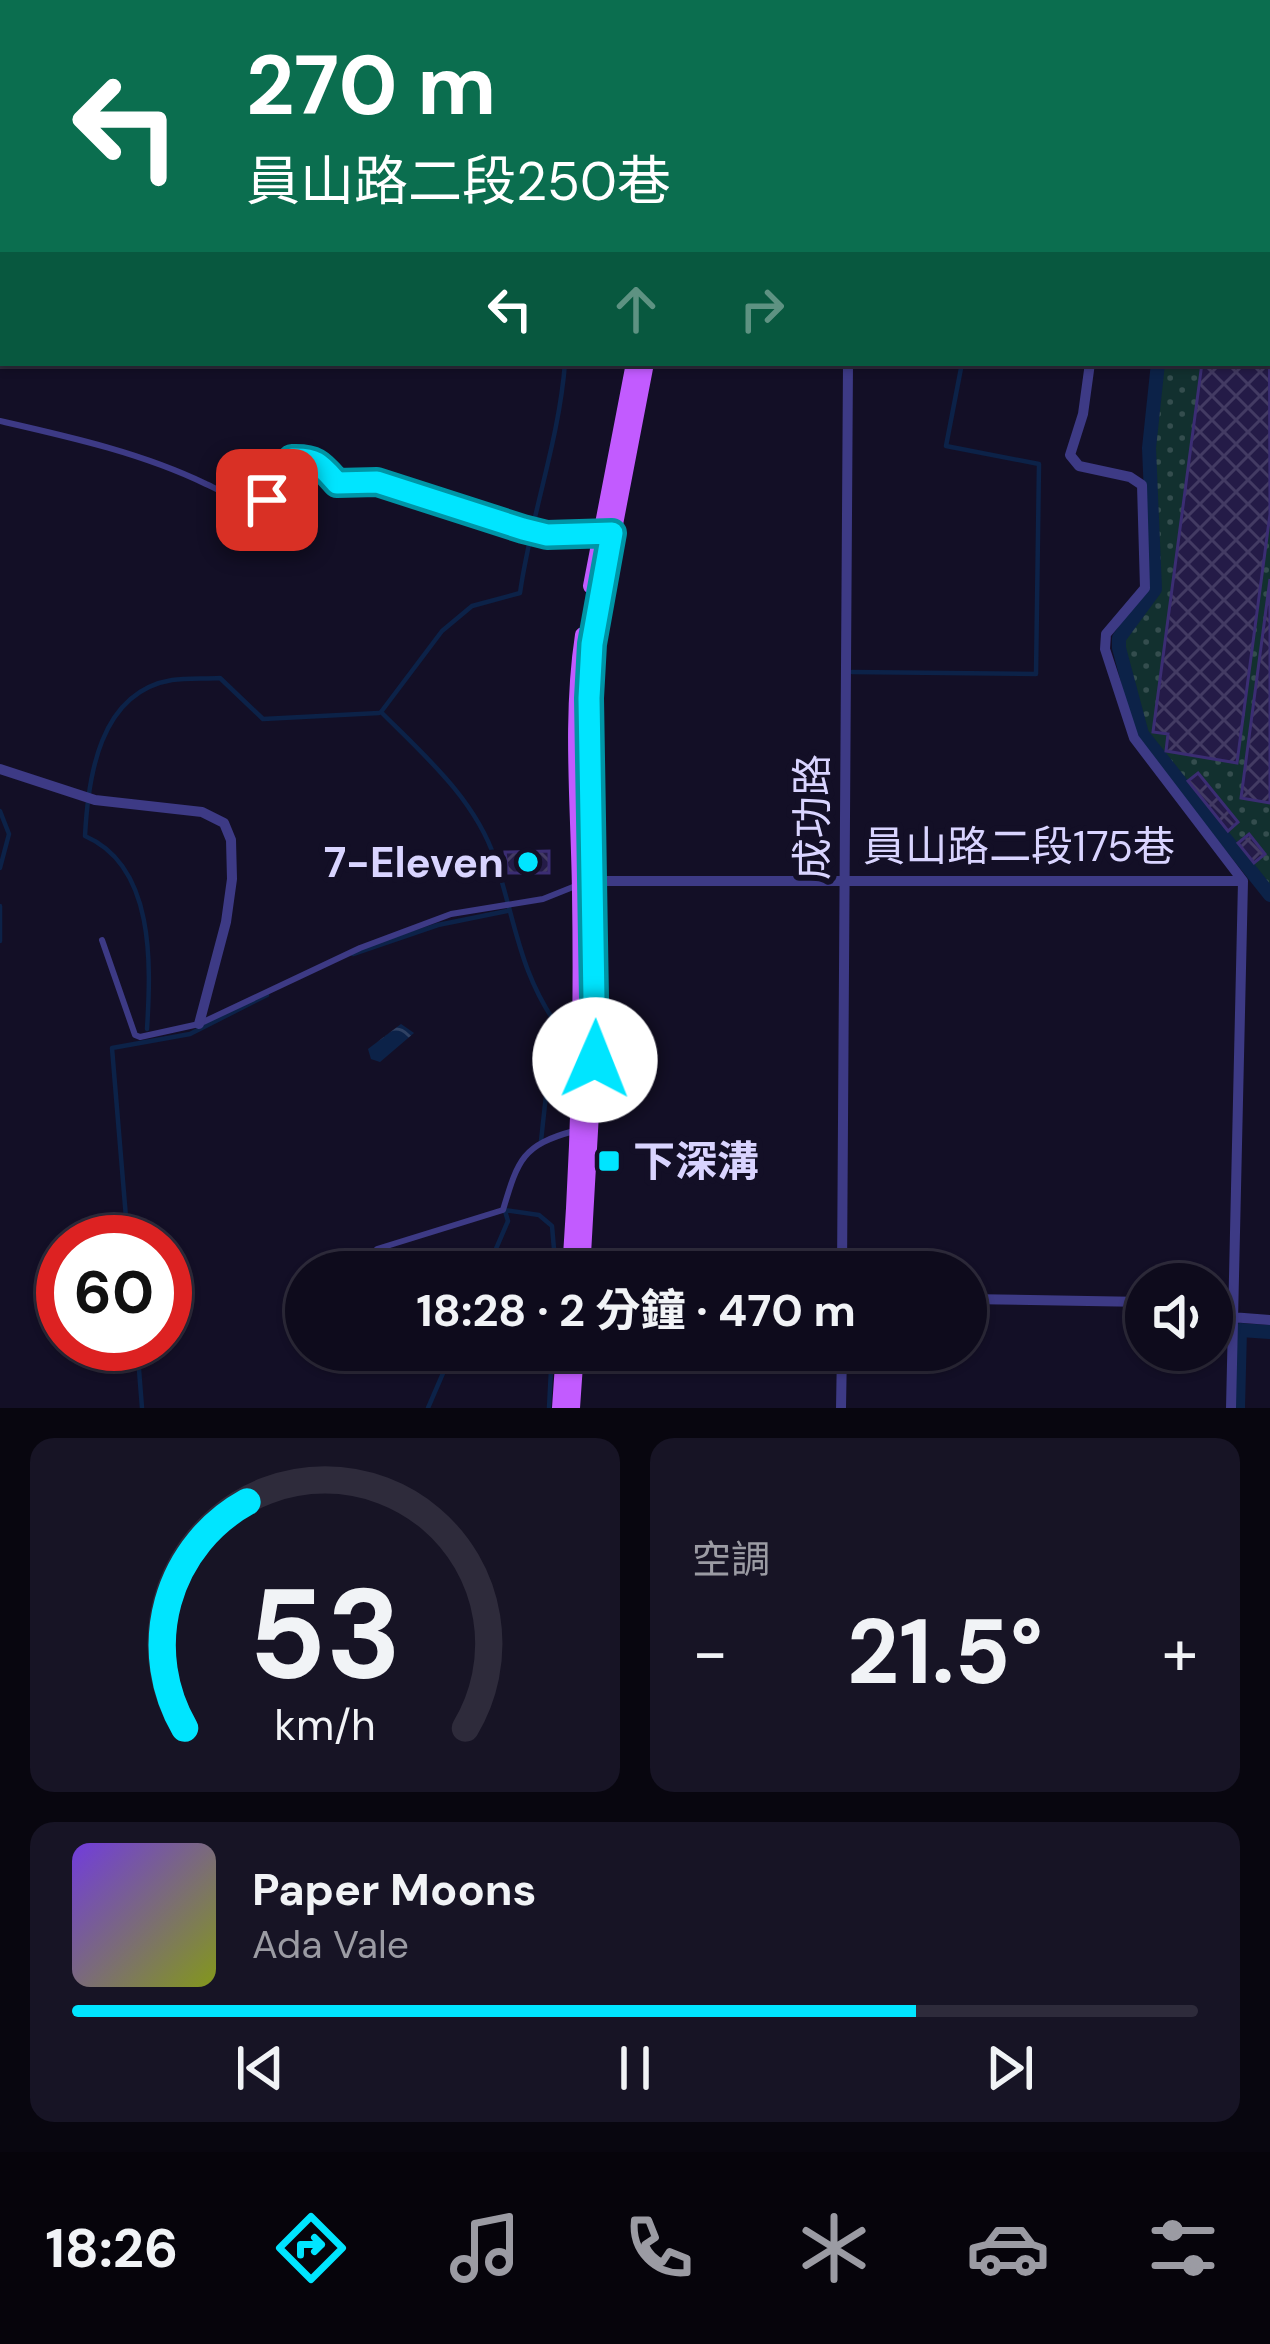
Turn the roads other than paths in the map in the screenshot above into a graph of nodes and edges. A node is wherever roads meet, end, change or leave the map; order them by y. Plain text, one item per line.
1 (634, 366) edge
2 (645, 366) edge
3 (848, 366) edge
4 (1090, 366) edge
5 (0, 421) edge
6 (606, 532) junction
7 (0, 769) edge
8 (845, 878) junction
9 (1243, 880) junction
10 (587, 882) junction
11 (102, 940) dead end
12 (200, 1024) junction
13 (586, 1130) junction
14 (376, 1249) dead end
15 (572, 1251) edge
16 (583, 1251) edge
17 (842, 1251) edge
18 (1232, 1263) edge
19 (987, 1299) edge
20 (1125, 1302) edge
21 (1233, 1311) edge
22 (1270, 1320) edge
23 (563, 1371) edge
24 (575, 1371) edge
25 (842, 1371) edge
26 (1231, 1371) edge
27 (560, 1408) edge
28 (572, 1408) edge
29 (842, 1408) edge
30 (1231, 1408) edge

1 - 6 main road
2 - 6 main road
3 - 8 street, 成功路
4 - 9 street
5 - 6 lane
6 - 10 main road
7 - 12 street
8 - 9 street, 員山路二段175巷
8 - 10 street, 員山路二段175巷
8 - 17 street, 成功路
9 - 18 street
10 - 12 lane
10 - 13 main road
11 - 12 lane
13 - 14 lane
13 - 15 main road
13 - 16 main road
19 - 20 street
21 - 22 street
23 - 27 main road
24 - 28 main road
25 - 29 street
26 - 30 street

